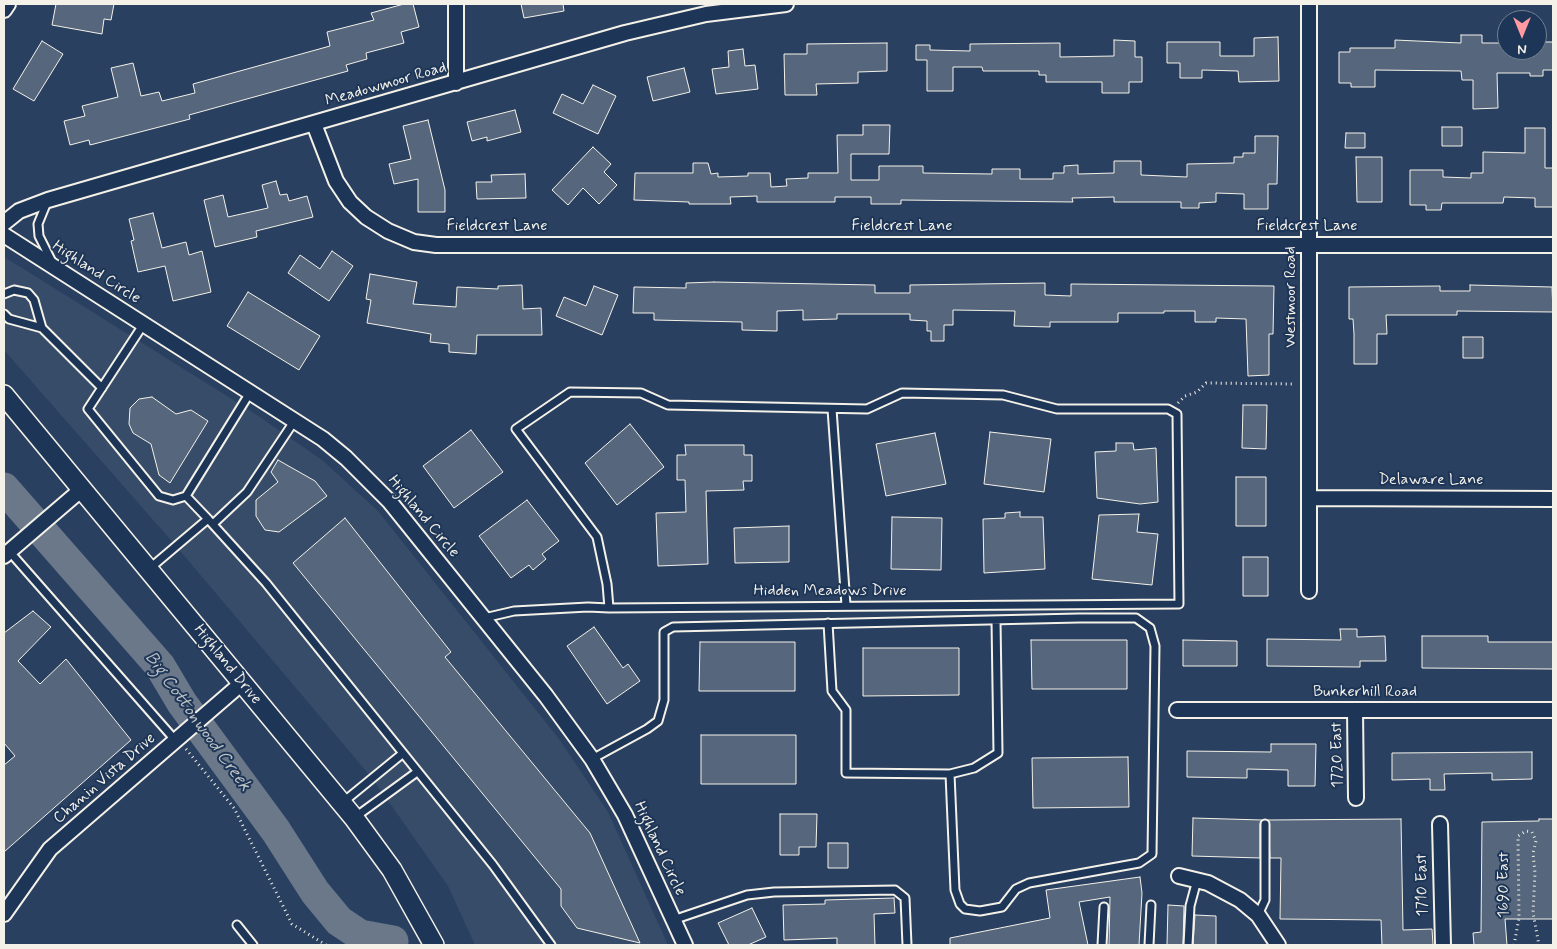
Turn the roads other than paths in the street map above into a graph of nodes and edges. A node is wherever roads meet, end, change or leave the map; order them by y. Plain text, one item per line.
1 (8, 4) edge
2 (456, 4) edge
3 (786, 4) edge
4 (1309, 4) edge
5 (4, 10) edge
6 (456, 83) junction
7 (314, 124) junction
8 (48, 200) junction
9 (4, 223) edge
10 (4, 235) edge
11 (1309, 244) junction
12 (1553, 245) edge
13 (56, 269) junction
14 (4, 294) edge
15 (4, 314) edge
16 (144, 325) junction
17 (42, 328) junction
18 (102, 388) junction
19 (251, 392) junction
20 (4, 395) edge
21 (832, 409) junction
22 (295, 420) junction
23 (82, 489) junction
24 (186, 496) junction
25 (1309, 498) junction
26 (1553, 499) edge
27 (210, 521) junction
28 (6, 554) edge
29 (149, 570) junction
30 (1309, 591) dead end
31 (846, 605) junction
32 (609, 608) junction
33 (483, 618) junction
34 (996, 620) junction
35 (828, 623) junction
36 (242, 683) junction
37 (1177, 710) dead end
38 (1355, 710) junction
39 (1553, 710) edge
40 (176, 740) junction
41 (402, 754) junction
42 (592, 759) junction
43 (417, 772) junction
44 (950, 774) junction
45 (1356, 798) dead end
46 (341, 804) junction
47 (354, 818) junction
48 (1265, 824) dead end
49 (1440, 824) dead end
50 (1179, 876) dead end
51 (1197, 880) junction
52 (1151, 905) dead end
53 (1104, 907) dead end
54 (4, 914) edge
55 (1258, 915) junction
56 (673, 920) junction
57 (237, 925) dead end
58 (253, 945) edge
59 (434, 945) edge
60 (551, 945) edge
61 (685, 945) edge
62 (907, 945) edge
63 (1102, 945) edge
64 (1149, 945) edge
65 (1188, 945) edge
66 (1278, 945) edge
67 (1443, 945) edge

1 - 5 street
2 - 6 street
3 - 6 street, Meadowmoor Road
4 - 11 street, Westmoor Road
6 - 7 street, Meadowmoor Road
7 - 8 street, Meadowmoor Road
7 - 11 street, Fieldcrest Lane
8 - 9 street, Meadowmoor Road
8 - 13 lane
10 - 13 street, Highland Circle
11 - 12 street, Fieldcrest Lane
11 - 25 street, Westmoor Road
13 - 16 street, Highland Circle
14 - 17 lane
15 - 17 lane
16 - 18 lane
16 - 19 street, Highland Circle
17 - 18 lane
18 - 24 lane
19 - 22 street, Highland Circle
19 - 24 lane
20 - 23 main road, Highland Drive
21 - 31 lane
21 - 31 lane, Hidden Meadows Drive
21 - 32 lane
22 - 27 lane
22 - 33 street, Highland Circle
23 - 28 street
23 - 29 main road, Highland Drive
24 - 27 lane
25 - 26 street, Delaware Lane
25 - 30 street, Westmoor Road
27 - 29 lane
27 - 41 lane
28 - 40 lane
29 - 36 main road, Highland Drive
31 - 32 lane, Hidden Meadows Drive
32 - 33 lane, Hidden Meadows Drive
33 - 42 street, Highland Circle
34 - 35 lane
34 - 44 lane
34 - 44 lane
35 - 42 lane
35 - 44 lane
36 - 40 street, Chanin Vista Drive
36 - 46 main road, Highland Drive
37 - 38 street, Bunkerhill Road
38 - 39 street, Bunkerhill Road
38 - 45 street, 1720 East
40 - 54 street, Chanin Vista Drive
41 - 43 lane
41 - 46 lane
42 - 56 street, Highland Circle
43 - 47 lane
43 - 60 lane
46 - 47 main road, Highland Drive
47 - 59 main road, Highland Drive
48 - 55 lane
49 - 67 street, 1710 East
50 - 51 street
51 - 55 street
51 - 65 lane
52 - 64 lane
53 - 63 lane
55 - 66 street
56 - 61 street, Highland Circle
56 - 62 lane
57 - 58 lane

